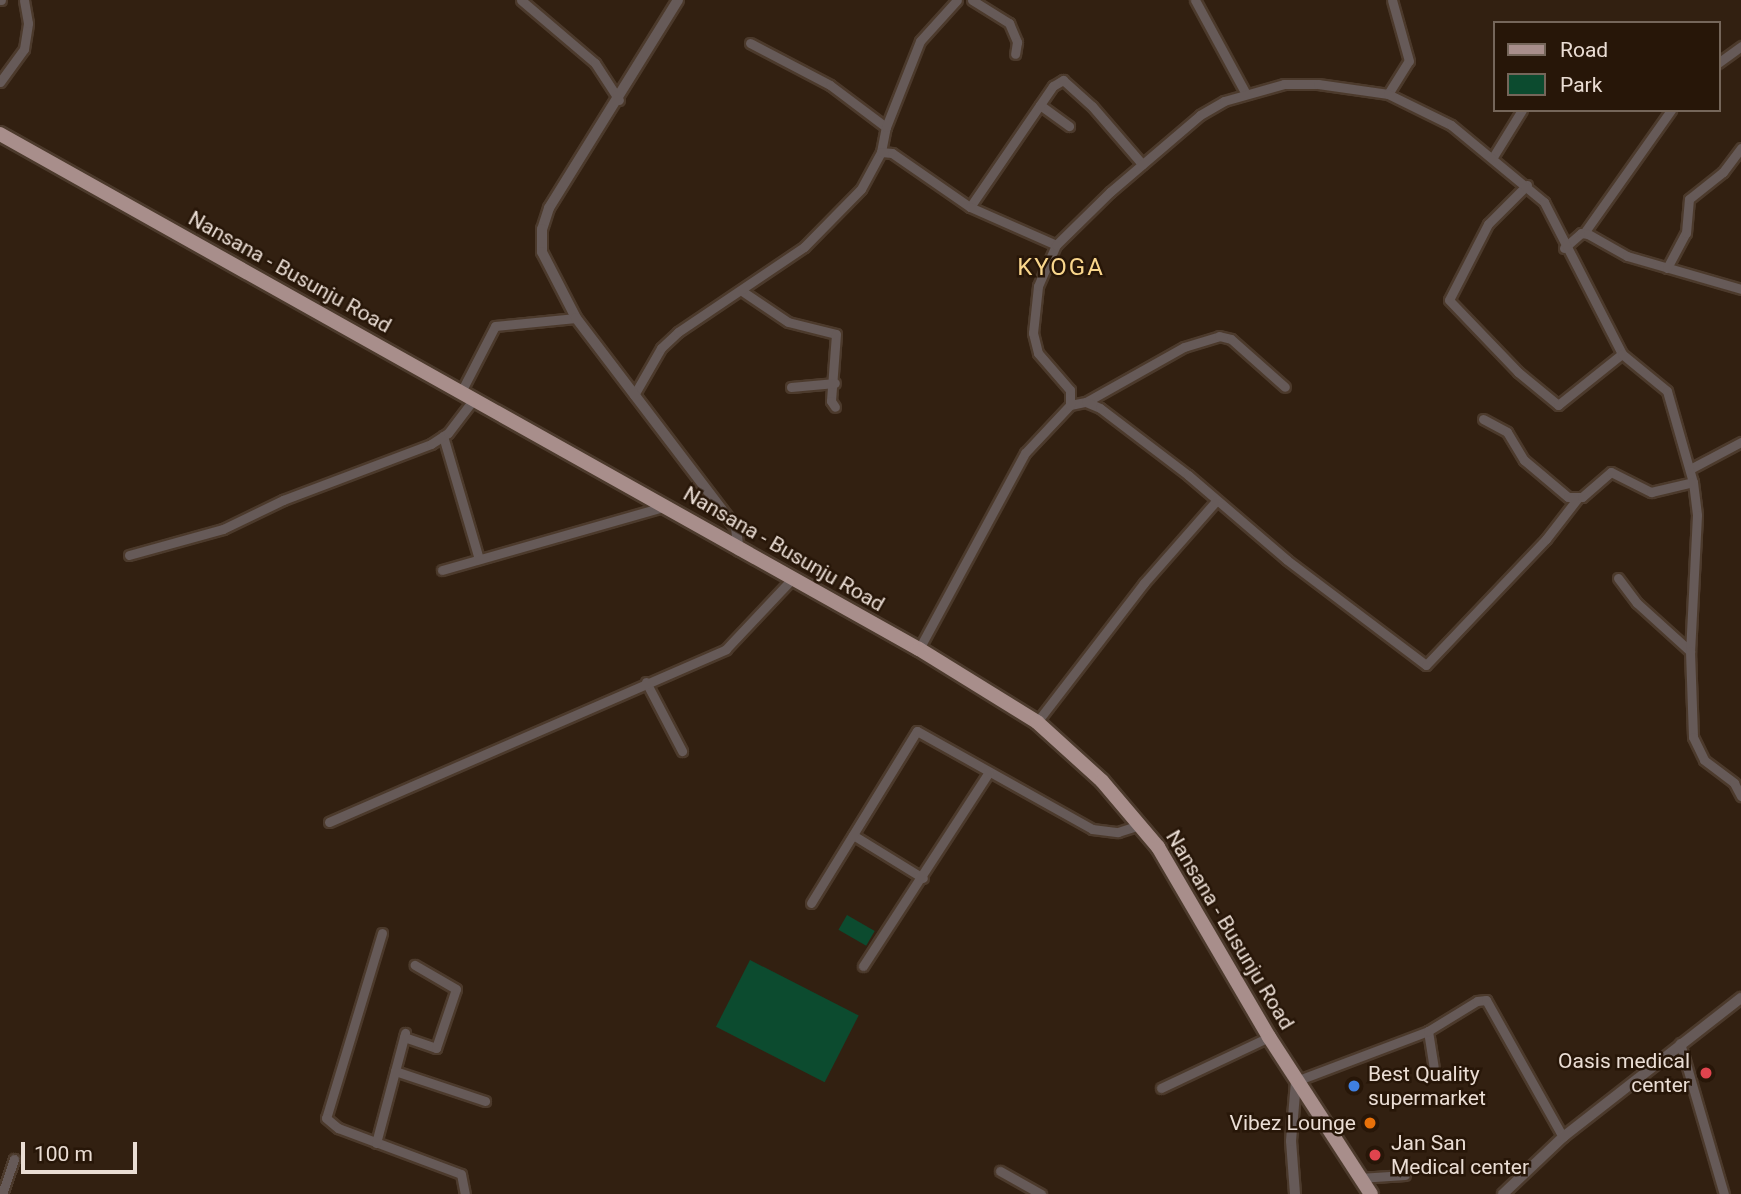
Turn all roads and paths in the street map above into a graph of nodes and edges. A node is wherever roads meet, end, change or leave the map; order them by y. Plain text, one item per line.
1 (24, 0) edge
2 (521, 0) edge
3 (678, 0) edge
4 (957, 0) edge
5 (972, 0) edge
6 (1195, 0) edge
7 (1392, 0) edge
8 (750, 43) dead end
9 (1741, 46) edge
10 (1014, 54) dead end
11 (1720, 62) edge
12 (0, 82) edge
13 (1245, 92) junction
14 (1388, 94) junction
15 (619, 100) junction
16 (1040, 105) junction
17 (1521, 112) edge
18 (1670, 112) edge
19 (1069, 126) dead end
20 (886, 127) junction
21 (0, 134) edge
22 (1741, 148) edge
23 (881, 152) junction
24 (1493, 157) junction
25 (1142, 164) junction
26 (1527, 185) junction
27 (970, 207) junction
28 (1584, 233) junction
29 (1056, 245) junction
30 (1564, 248) junction
31 (1667, 268) junction
32 (1741, 289) edge
33 (742, 290) junction
34 (576, 318) junction
35 (1622, 354) junction
36 (835, 383) junction
37 (791, 387) dead end
38 (1285, 387) dead end
39 (468, 396) junction
40 (634, 396) junction
41 (1086, 402) junction
42 (1070, 405) junction
43 (835, 407) dead end
44 (1483, 419) dead end
45 (443, 436) junction
46 (1741, 442) edge
47 (1690, 469) junction
48 (1693, 482) junction
49 (1577, 499) junction
50 (1216, 501) junction
51 (666, 506) junction
52 (739, 551) junction
53 (129, 555) dead end
54 (479, 559) junction
55 (442, 569) dead end
56 (793, 578) junction
57 (1618, 578) dead end
58 (919, 649) junction
59 (1690, 652) junction
60 (646, 682) junction
61 (1037, 722) junction
62 (682, 751) dead end
63 (989, 772) junction
64 (1741, 796) edge
65 (329, 822) dead end
66 (1140, 825) junction
67 (853, 835) junction
68 (923, 878) junction
69 (811, 903) dead end
70 (382, 933) dead end
71 (415, 965) dead end
72 (863, 966) dead end
73 (1741, 998) edge
74 (1428, 1031) junction
75 (1269, 1037) junction
76 (1680, 1044) junction
77 (1434, 1067) dead end
78 (395, 1071) junction
79 (1296, 1080) junction
80 (1161, 1088) dead end
81 (485, 1101) dead end
82 (1563, 1136) junction
83 (376, 1143) junction
84 (14, 1158) dead end
85 (1000, 1171) dead end
86 (1405, 1175) dead end
87 (1359, 1178) junction
88 (2, 1194) edge
89 (465, 1194) edge
90 (1041, 1194) edge
91 (1295, 1194) edge
92 (1371, 1194) edge
93 (1503, 1194) edge
94 (1724, 1194) edge

1 - 12 street
2 - 15 street
3 - 15 street
4 - 20 street
5 - 10 street
6 - 13 street
7 - 14 street
8 - 20 street
9 - 11 street
13 - 14 street
13 - 25 street
14 - 24 street
15 - 34 street
16 - 19 street
16 - 25 street
16 - 27 street
17 - 24 street
18 - 28 street
20 - 23 street
21 - 39 main road, Nansana - Busunju Road
22 - 31 street
23 - 27 street
23 - 33 street
24 - 26 street
25 - 29 street
26 - 30 street
26 - 35 street
27 - 29 street
28 - 30 street
28 - 31 street
29 - 42 street
30 - 35 street
31 - 32 street
33 - 36 street
33 - 40 street
34 - 39 street
34 - 40 street
35 - 47 street
36 - 37 street
36 - 43 street
38 - 41 street
39 - 45 street
39 - 51 main road, Nansana - Busunju Road
40 - 52 street
41 - 42 street
41 - 50 street
42 - 58 street
44 - 49 street
45 - 53 street
45 - 54 street
46 - 47 street
47 - 48 street
48 - 49 street
48 - 59 street
49 - 50 street
50 - 61 street
51 - 52 main road, Nansana - Busunju Road
51 - 54 street
52 - 56 main road, Nansana - Busunju Road
54 - 55 street
56 - 58 main road, Nansana - Busunju Road
56 - 60 street
57 - 59 street
58 - 61 main road, Nansana - Busunju Road
59 - 64 street
60 - 62 street
60 - 65 street
61 - 66 main road, Nansana - Busunju Road
63 - 66 street
63 - 67 street
63 - 68 street
66 - 75 main road, Nansana - Busunju Road
67 - 68 street
67 - 69 street
68 - 72 street
70 - 83 street
71 - 78 street
73 - 76 street
74 - 77 street
74 - 79 street
74 - 82 street
75 - 79 main road, Nansana - Busunju Road
75 - 80 street
76 - 82 street
76 - 94 street
78 - 81 street
78 - 83 street
79 - 87 main road, Nansana - Busunju Road
79 - 91 street
82 - 93 street
83 - 89 street
84 - 88 street
85 - 90 street
86 - 87 street
87 - 92 main road, Nansana - Busunju Road

